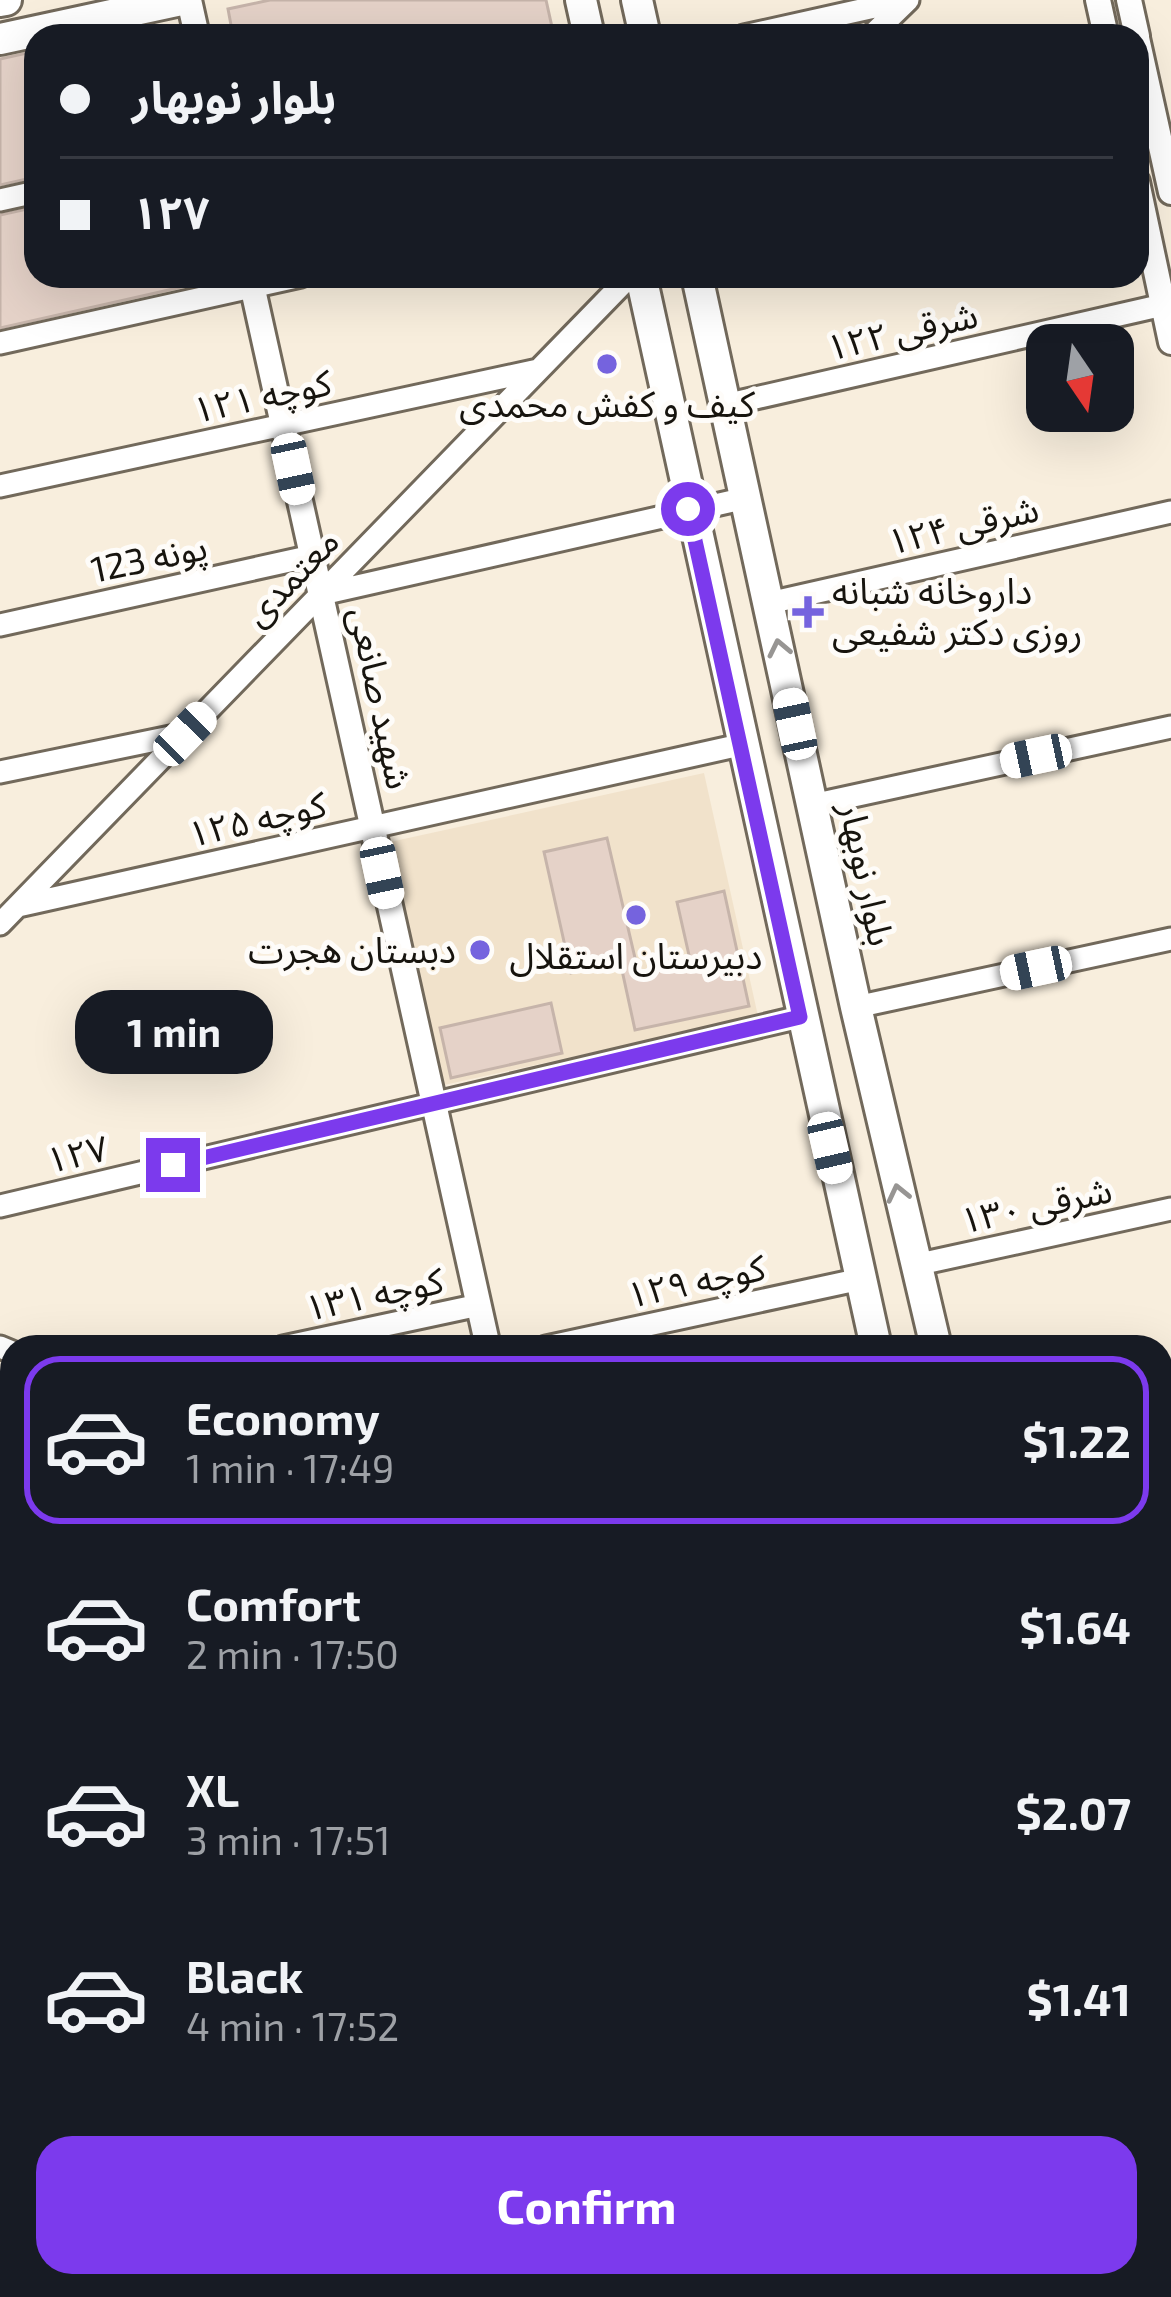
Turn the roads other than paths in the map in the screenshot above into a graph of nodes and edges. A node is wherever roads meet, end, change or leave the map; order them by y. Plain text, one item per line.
1 (185, 0) edge
2 (907, 0) edge
3 (71, 24) edge
4 (798, 24) edge
5 (883, 24) edge
6 (1149, 73) edge
7 (1162, 112) edge
8 (1171, 191) edge
9 (1149, 239) edge
10 (223, 288) edge
11 (253, 288) edge
12 (618, 288) edge
13 (643, 288) edge
14 (700, 288) edge
15 (1163, 305) junction
16 (1171, 342) edge
17 (0, 343) edge
18 (538, 370) junction
19 (725, 406) junction
20 (283, 425) junction
21 (0, 486) edge
22 (746, 498) junction
23 (688, 509) junction
24 (1171, 512) edge
25 (312, 556) junction
26 (321, 594) junction
27 (770, 602) junction
28 (0, 625) edge
29 (1171, 727) edge
30 (185, 734) junction
31 (740, 745) junction
32 (0, 772) edge
33 (812, 805) junction
34 (372, 827) junction
35 (9, 908) edge
36 (0, 924) edge
37 (1171, 940) edge
38 (856, 1007) junction
39 (800, 1017) junction
40 (434, 1104) junction
41 (0, 1206) edge
42 (1171, 1209) edge
43 (915, 1265) junction
44 (861, 1279) junction
45 (479, 1305) junction
46 (339, 1335) edge
47 (485, 1335) edge
48 (602, 1335) edge
49 (873, 1335) edge
50 (933, 1335) edge

1 - 3 main road
2 - 4 street
2 - 5 street
6 - 7 street
7 - 8 street
9 - 15 street
10 - 17 street
11 - 20 street, شهید صانعی
12 - 18 street, معتمدی
13 - 23 main road
14 - 19 main road, بلوار نوبهار
15 - 16 street
15 - 19 street, ۱۲۲ شرقی
18 - 20 street, کوچه ۱۲۱
18 - 26 street, معتمدی
19 - 22 main road, بلوار نوبهار
20 - 21 street, کوچه ۱۲۱
20 - 25 street, شهید صانعی
22 - 23 street
22 - 27 main road, بلوار نوبهار
23 - 26 street
23 - 31 main road
24 - 27 street, ۱۲۴ شرقی
25 - 26 street, شهید صانعی
25 - 28 street, 123 پونه
26 - 30 street, معتمدی
26 - 34 street, شهید صانعی
33 -> 27 main road, بلوار نوبهار
29 - 33 street
30 - 32 street
30 - 35 street, معتمدی
31 - 34 street, کوچه ۱۲۵
31 - 39 main road
33 - 38 main road, بلوار نوبهار
34 - 35 street, کوچه ۱۲۵
34 - 40 street, شهید صانعی
35 - 36 street, معتمدی
37 - 38 street
43 -> 38 main road, بلوار نوبهار
39 - 40 street, ۱۲۷
39 - 44 main road
40 - 41 street, ۱۲۷
40 - 45 street, شهید صانعی
42 - 43 street, ۱۳۰ شرقی
43 - 50 main road, بلوار نوبهار
44 - 48 street, کوچه ۱۲۹
44 - 49 main road
45 - 46 street, کوچه ۱۳۱
45 - 47 street, شهید صانعی

